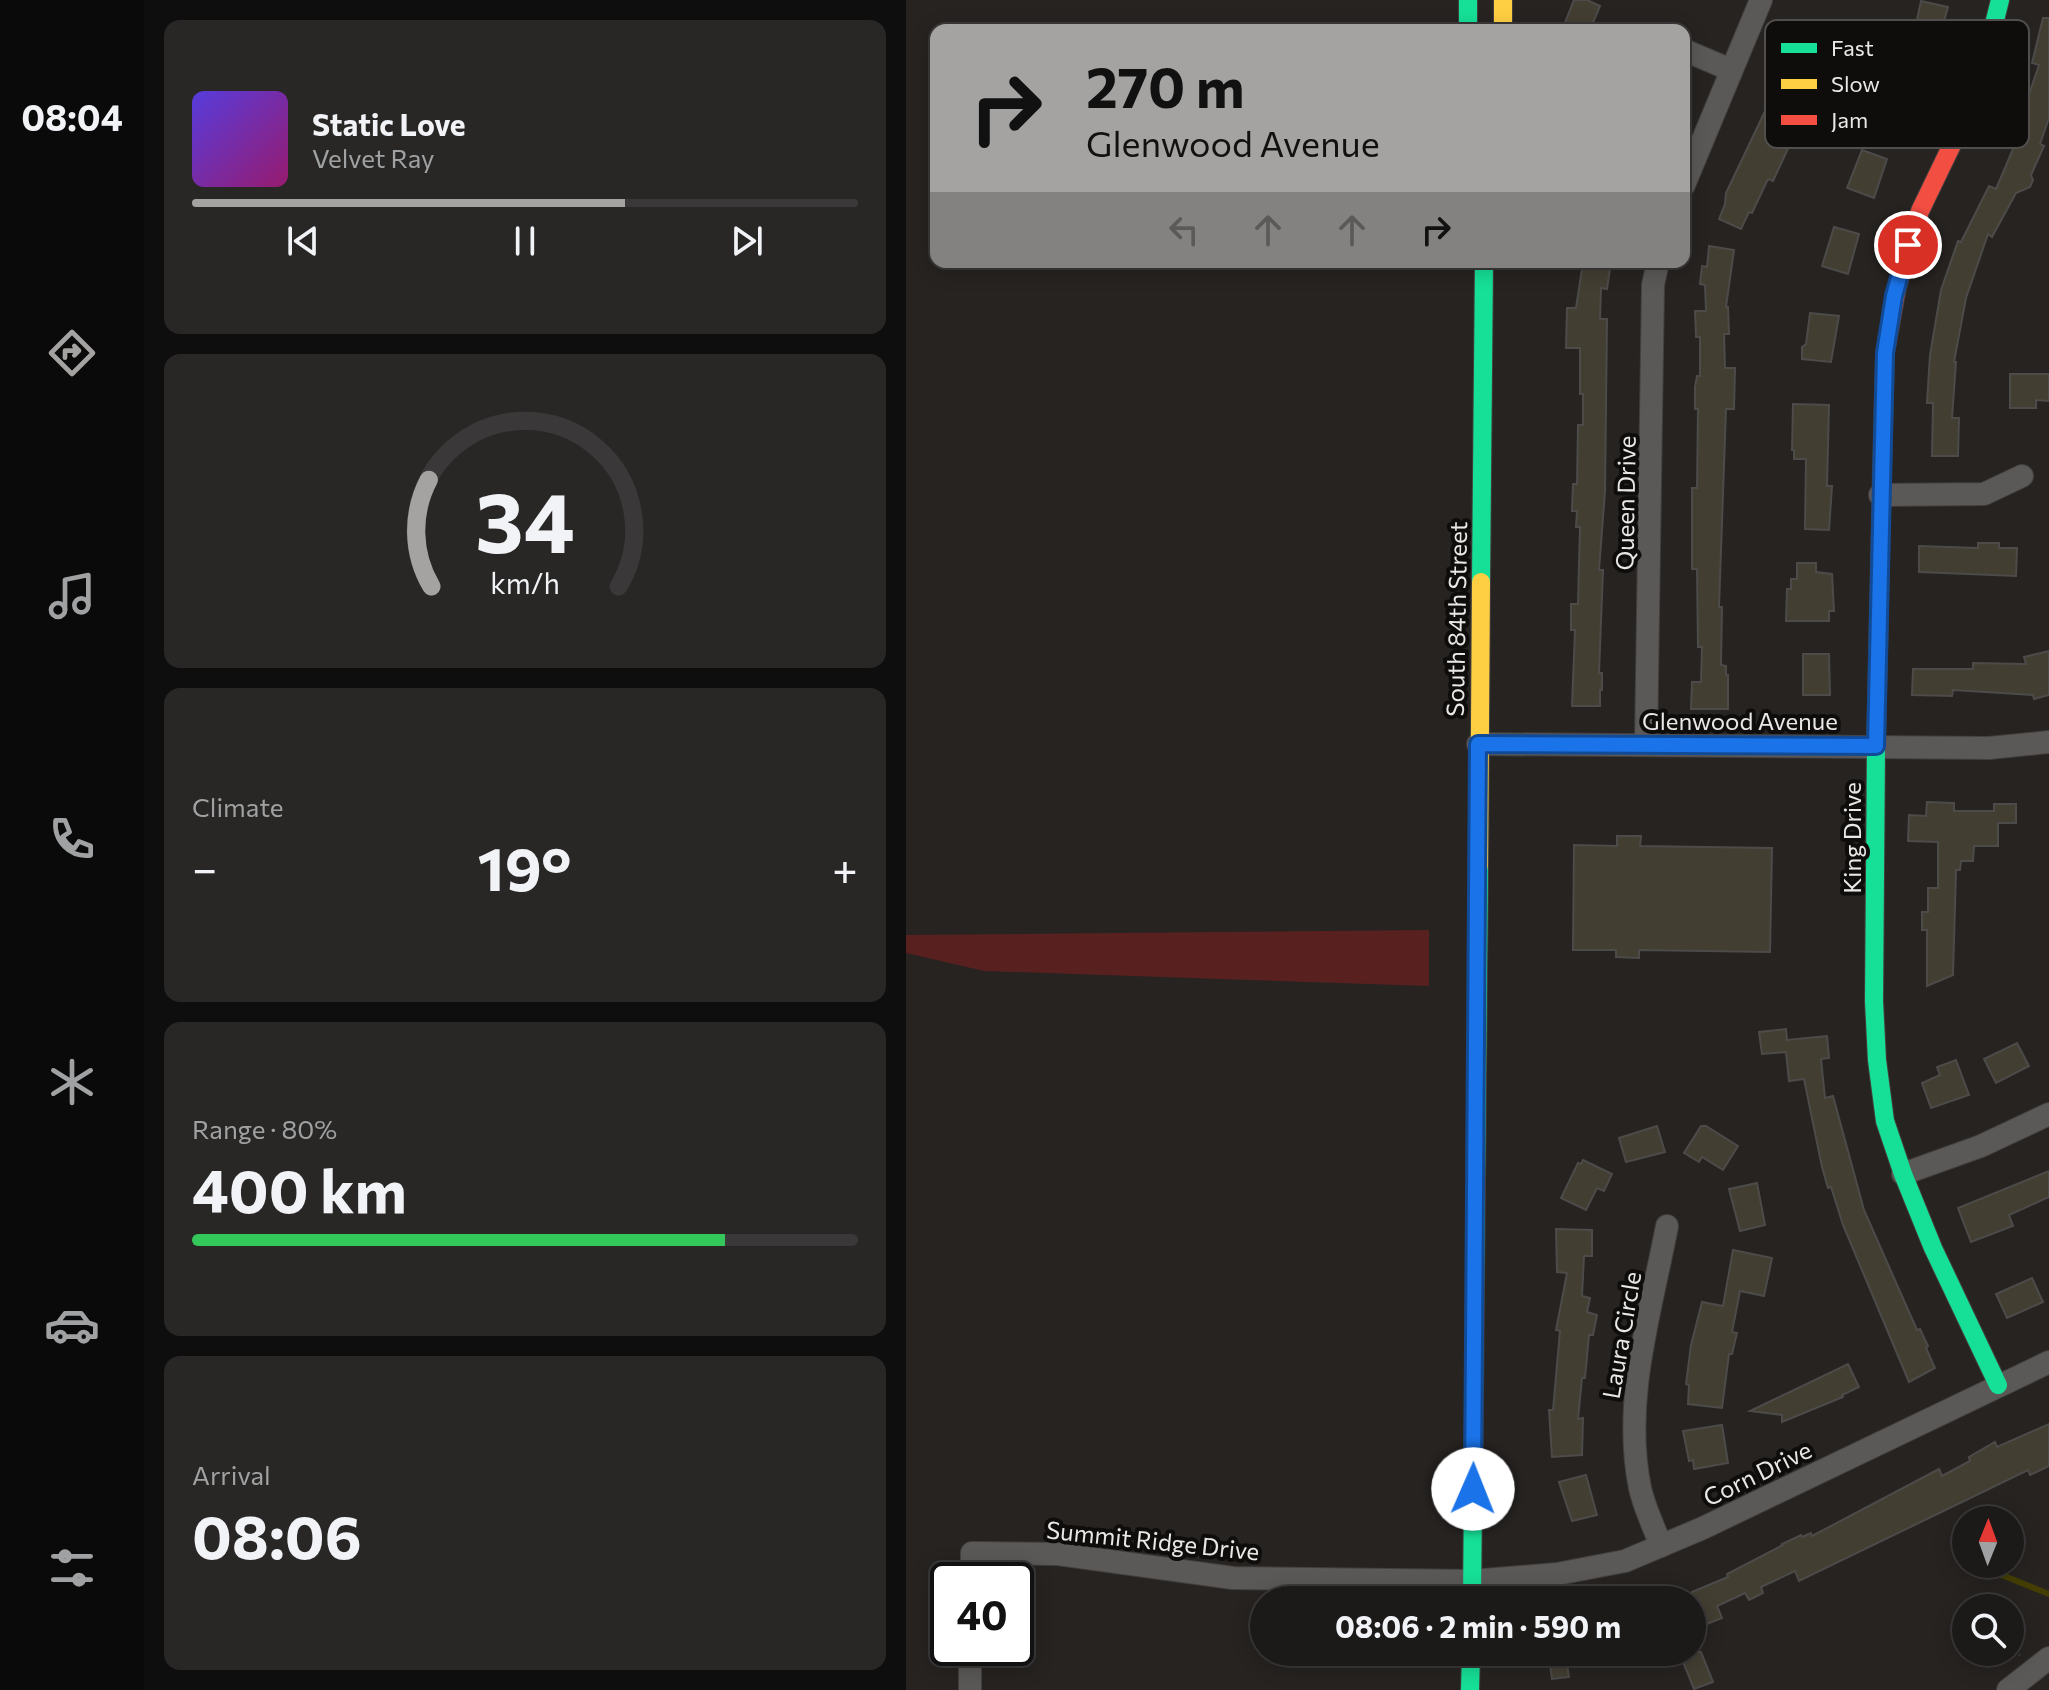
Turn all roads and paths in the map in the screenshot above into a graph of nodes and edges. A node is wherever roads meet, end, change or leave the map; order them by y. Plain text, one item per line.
1 (1468, 0) edge
2 (1503, 0) edge
3 (1761, 0) edge
4 (2000, 0) edge
5 (1995, 20) edge
6 (1468, 24) edge
7 (1503, 24) edge
8 (1690, 53) edge
9 (1731, 70) junction
10 (1949, 148) edge
11 (1690, 170) edge
12 (1484, 268) edge
13 (1657, 268) edge
14 (2022, 476) dead end
15 (1880, 495) junction
16 (2049, 742) edge
17 (1478, 744) junction
18 (1646, 745) junction
19 (1876, 746) junction
20 (2049, 1114) edge
21 (1903, 1174) junction
22 (1667, 1226) dead end
23 (2049, 1362) edge
24 (1998, 1385) junction
25 (1661, 1546) junction
26 (972, 1562) edge
27 (1392, 1586) edge
28 (1472, 1586) edge
29 (1494, 1586) edge
30 (2049, 1658) edge
31 (970, 1666) edge
32 (1471, 1666) edge
33 (970, 1690) edge
34 (1470, 1690) edge
35 (2008, 1690) edge

1 - 6 street
2 - 7 street
3 - 9 street
4 - 5 street, King Drive
8 - 9 street
9 - 11 street
10 - 15 street, King Drive
12 - 17 street, South 84th Street
13 - 18 street, Queen Drive
14 - 15 street
15 - 19 street, King Drive
16 - 19 street, Glenwood Avenue
17 - 18 street, Glenwood Avenue
17 - 28 street, South 84th Street
18 - 19 street, Glenwood Avenue
19 - 21 street, King Drive
20 - 21 street
21 - 24 street, King Drive
22 - 25 street, Laura Circle
23 - 24 street, Corn Drive
24 - 25 street, Corn Drive
25 - 29 street, Corn Drive
26 - 27 street, Summit Ridge Drive
30 - 35 street
31 - 33 street
32 - 34 street

